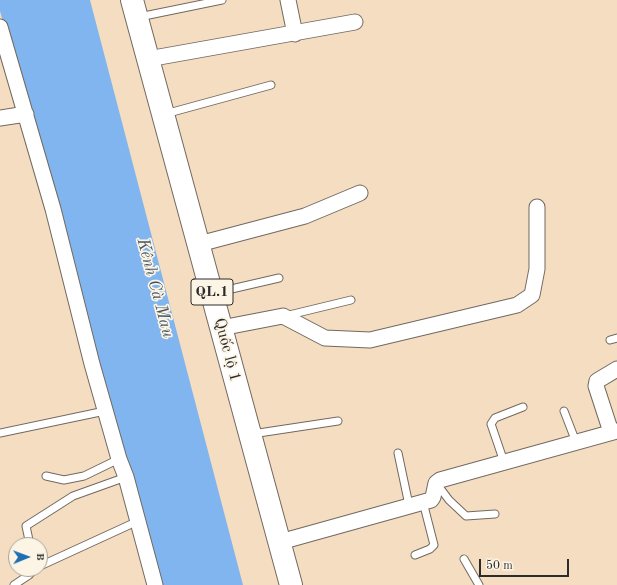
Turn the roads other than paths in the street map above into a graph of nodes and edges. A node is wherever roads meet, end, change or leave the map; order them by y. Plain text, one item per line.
1 (222, 0) edge
2 (288, 0) edge
3 (134, 9) edge
4 (355, 22) dead end
5 (0, 27) edge
6 (294, 34) junction
7 (148, 59) junction
8 (271, 85) dead end
9 (26, 114) junction
10 (163, 115) junction
11 (0, 118) edge
12 (360, 194) dead end
13 (537, 207) dead end
14 (199, 244) junction
15 (279, 278) dead end
16 (212, 293) junction
17 (351, 300) dead end
18 (283, 316) junction
19 (221, 328) junction
20 (617, 369) edge
21 (523, 407) dead end
22 (611, 409) edge
23 (564, 411) dead end
24 (105, 412) junction
25 (338, 422) dead end
26 (614, 431) edge
27 (0, 433) edge
28 (250, 434) junction
29 (576, 442) junction
30 (398, 453) dead end
31 (119, 459) junction
32 (504, 462) junction
33 (46, 476) dead end
34 (126, 477) junction
35 (436, 483) junction
36 (416, 504) junction
37 (495, 514) dead end
38 (138, 521) junction
39 (28, 537) edge
40 (280, 542) junction
41 (415, 555) dead end
42 (464, 559) dead end
43 (48, 562) edge
44 (26, 577) edge
45 (14, 585) edge
46 (155, 585) edge
47 (291, 585) edge
48 (479, 585) edge

1 - 3 lane
2 - 6 street
3 - 7 highway, Quốc lộ 1 / QL.1
4 - 6 street
5 - 9 street
6 - 7 street
7 - 10 highway, Quốc lộ 1 / QL.1
8 - 10 lane
9 - 11 street
9 - 24 street
10 - 14 highway, Quốc lộ 1 / QL.1
12 - 14 street
13 - 18 street
14 - 16 highway, Quốc lộ 1 / QL.1
15 - 16 lane
16 - 19 highway, Quốc lộ 1 / QL.1
17 - 18 lane
18 - 19 street
19 - 28 highway, Quốc lộ 1 / QL.1
20 - 22 street
21 - 32 lane
22 - 26 street
23 - 29 lane
24 - 27 lane
24 - 31 street
25 - 28 lane
26 - 29 street
28 - 40 highway, Quốc lộ 1 / QL.1
29 - 32 street
30 - 36 lane
31 - 33 lane
31 - 34 street
32 - 35 street
34 - 38 street
34 - 39 lane
35 - 36 street
35 - 37 lane
36 - 40 street
36 - 41 lane
38 - 43 lane
38 - 46 street
40 - 47 highway, Quốc lộ 1 / QL.1
42 - 48 lane
44 - 45 lane

